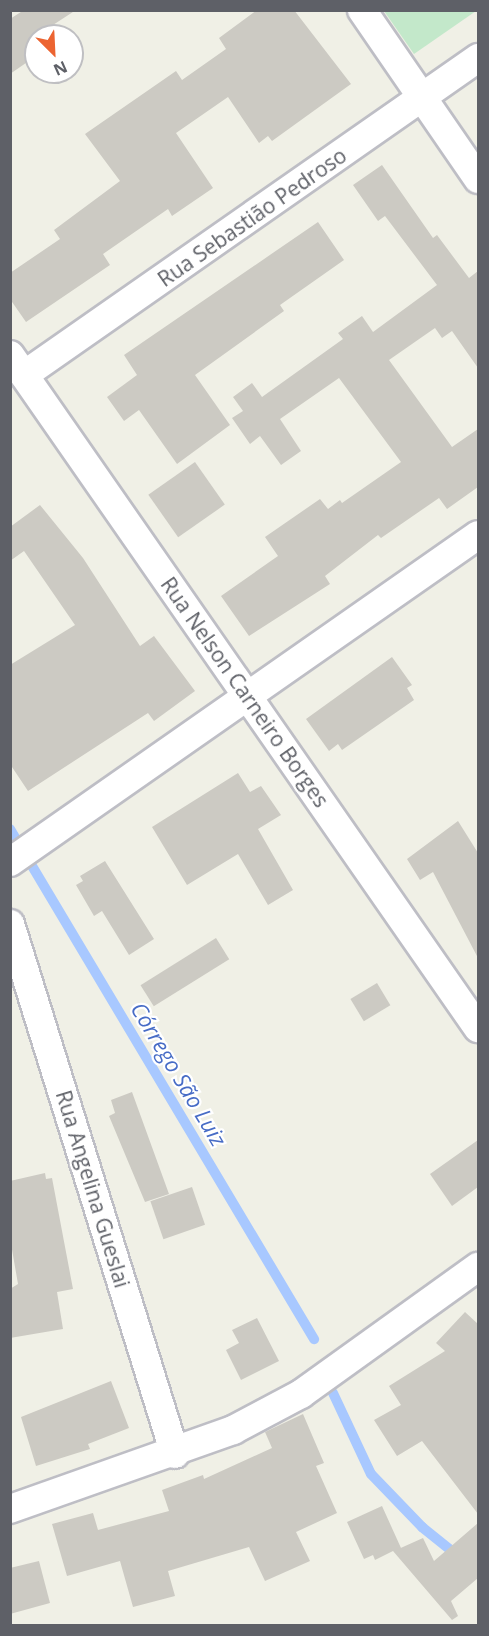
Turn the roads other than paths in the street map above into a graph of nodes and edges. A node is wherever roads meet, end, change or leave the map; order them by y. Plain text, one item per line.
1 (362, 10) edge
2 (478, 58) edge
3 (422, 98) junction
4 (478, 179) edge
5 (17, 365) edge
6 (478, 536) edge
7 (248, 696) junction
8 (10, 862) edge
9 (10, 924) edge
10 (478, 1028) edge
11 (478, 1267) edge
12 (175, 1454) junction
13 (10, 1509) edge

1 - 3 street
2 - 3 street, Rua Sebastião Pedroso
3 - 4 street
3 - 5 street, Rua Sebastião Pedroso
5 - 7 street, Rua Nelson Carneiro Borges
6 - 7 street
7 - 8 street
7 - 10 street, Rua Nelson Carneiro Borges
9 - 12 street, Rua Angelina Gueslai
11 - 12 street
12 - 13 street

